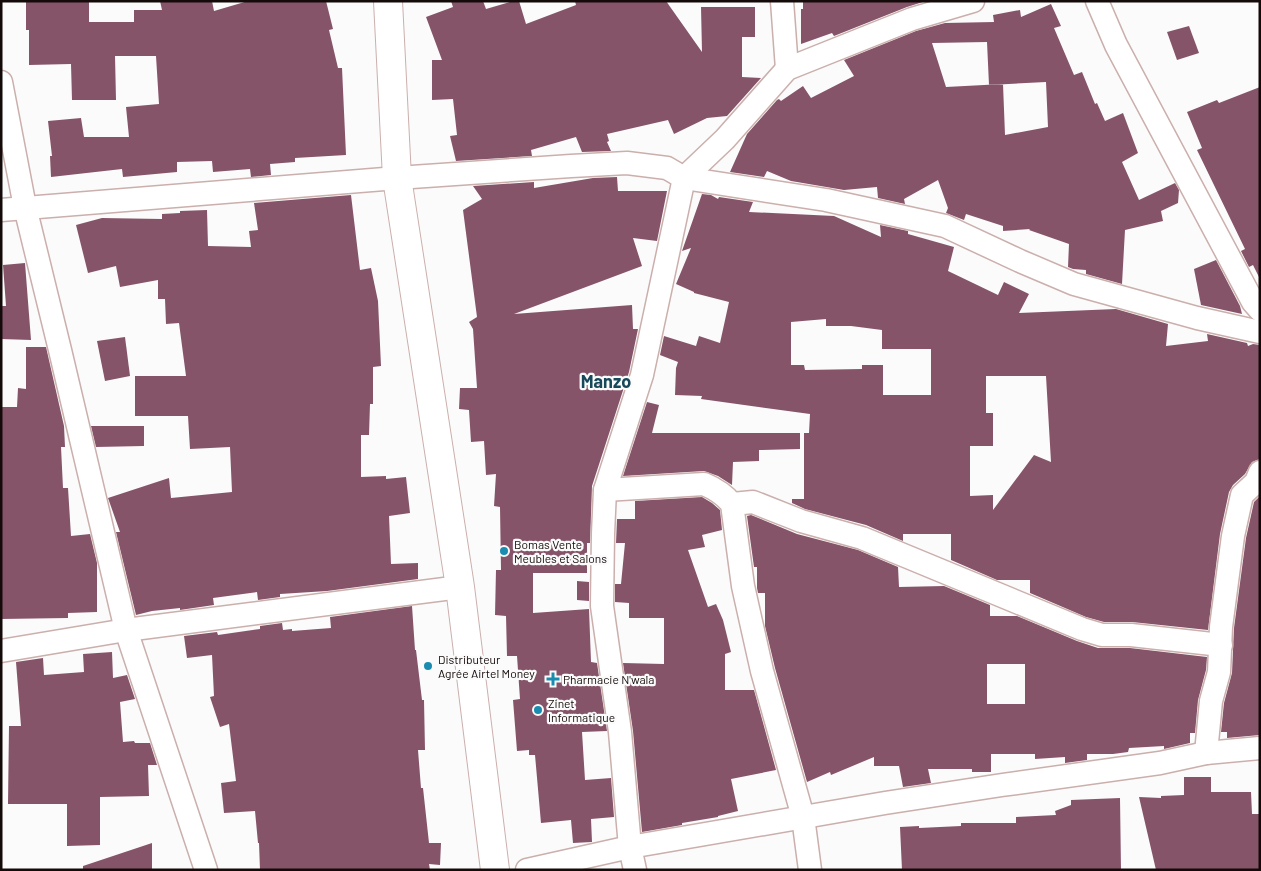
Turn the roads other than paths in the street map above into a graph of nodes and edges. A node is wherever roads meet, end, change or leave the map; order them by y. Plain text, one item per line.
1 (388, 1) edge
2 (782, 1) edge
3 (973, 1) edge
4 (1097, 1) edge
5 (787, 69) junction
6 (1, 82) edge
7 (397, 178) junction
8 (684, 178) junction
9 (25, 207) junction
10 (1, 210) edge
11 (1260, 310) edge
12 (1260, 332) edge
13 (1260, 472) edge
14 (605, 490) junction
15 (732, 504) junction
16 (460, 587) junction
17 (126, 630) junction
18 (1221, 645) junction
19 (1, 651) edge
20 (1260, 748) edge
21 (1206, 753) junction
22 (803, 816) junction
23 (630, 846) junction
24 (206, 870) edge
25 (495, 870) edge
26 (527, 870) edge
27 (635, 870) edge
28 (810, 870) edge

1 - 7 street
2 - 5 street
3 - 5 street
4 - 11 street
5 - 8 street
6 - 9 street
7 - 8 street
7 - 9 street
7 - 16 street
8 - 12 street
8 - 14 street
9 - 10 street
9 - 17 street
13 - 18 street
14 - 15 street
14 - 23 street
15 - 18 street
15 - 22 street
16 - 17 street
16 - 25 street
17 - 19 street
17 - 24 street
18 - 21 street
20 - 21 street
21 - 22 street
22 - 23 street
22 - 28 street
23 - 26 street
23 - 27 street

